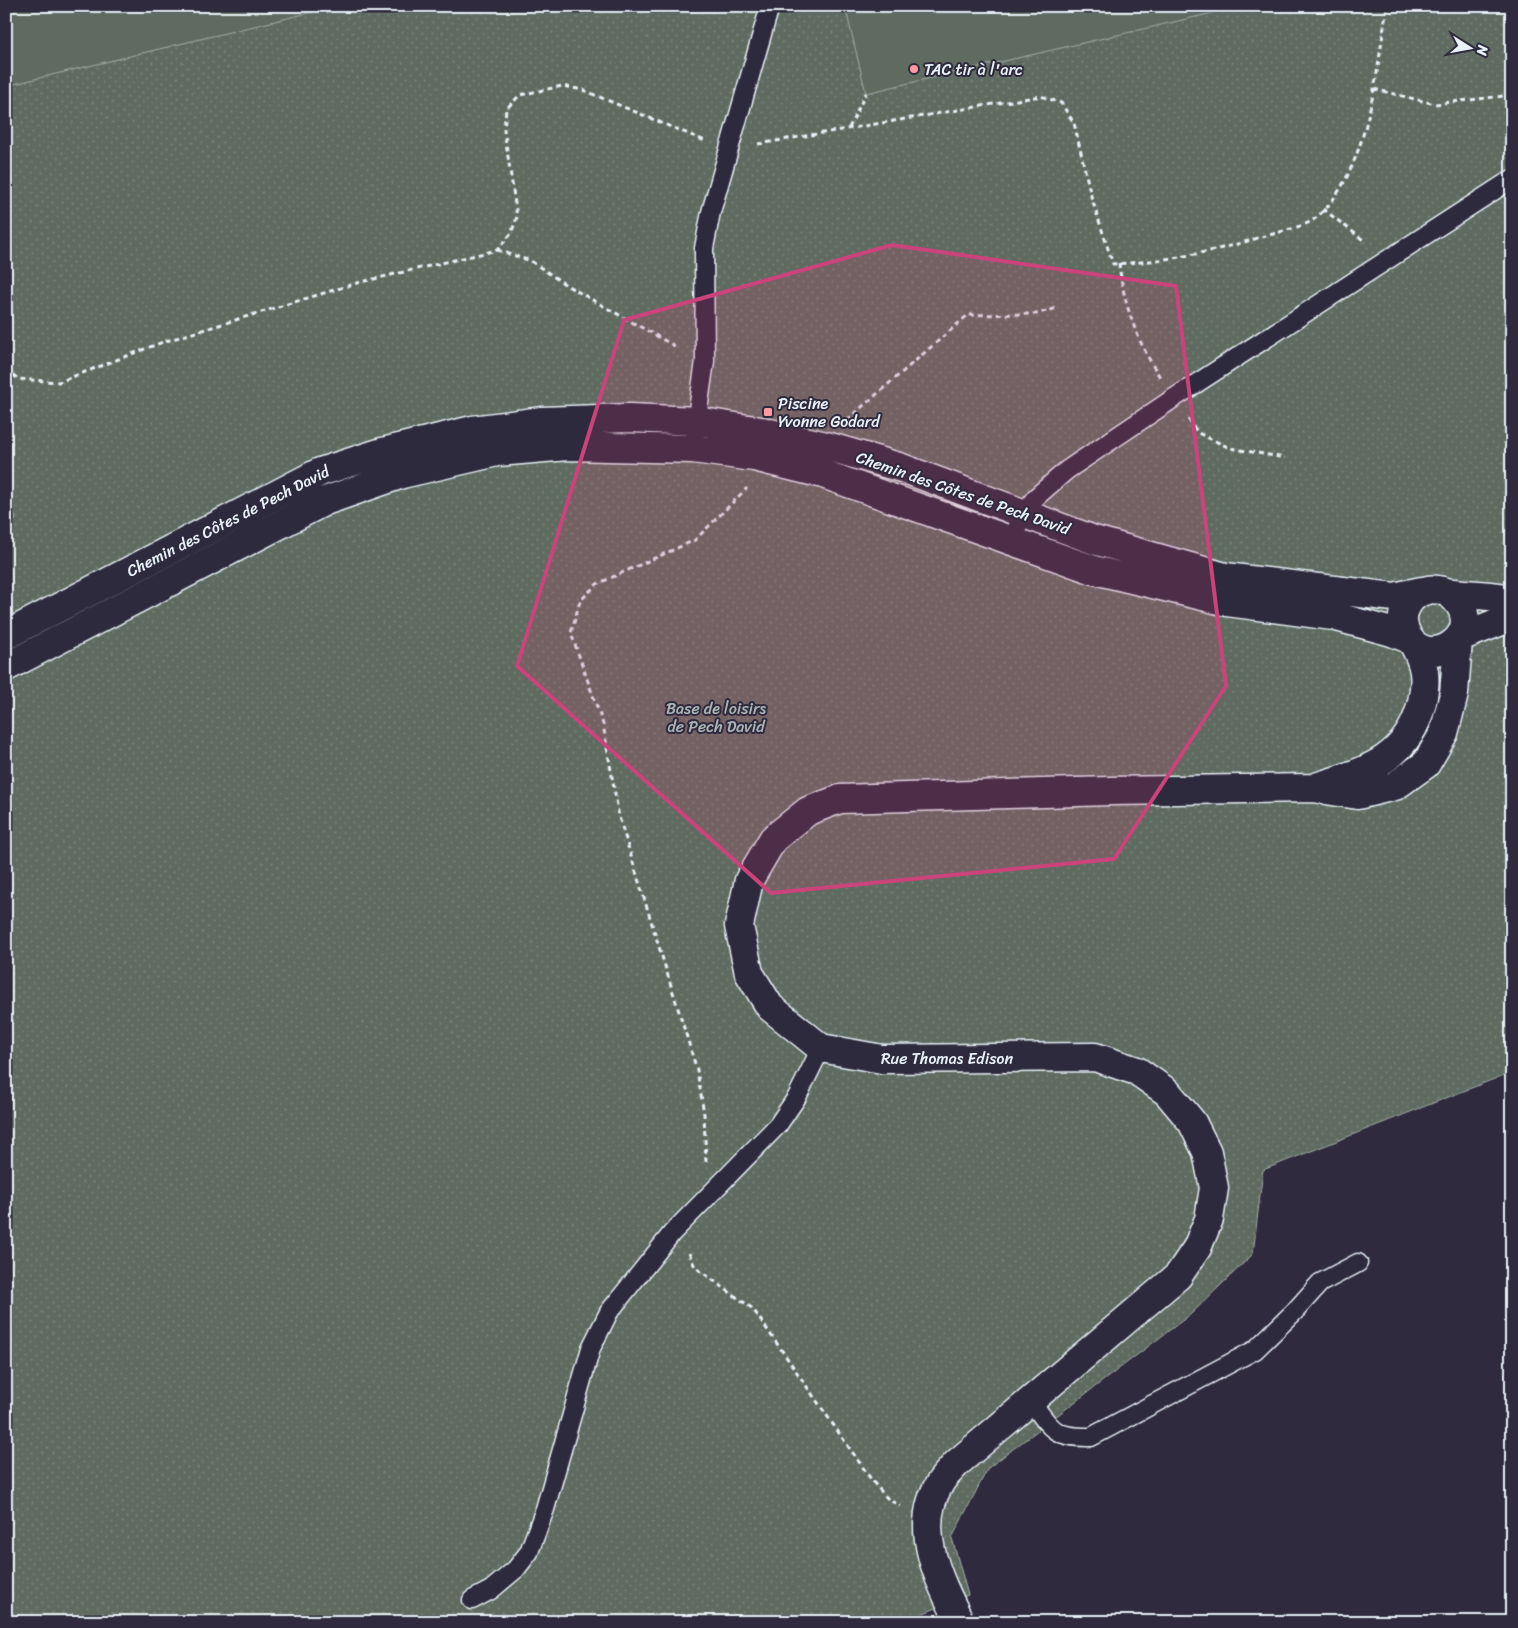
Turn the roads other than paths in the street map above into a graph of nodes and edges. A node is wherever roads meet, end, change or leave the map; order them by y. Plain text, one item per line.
1 (770, 6) edge
2 (1512, 179) edge
3 (696, 421) junction
4 (693, 449) junction
5 (1024, 513) junction
6 (1011, 541) junction
7 (1434, 592) junction
8 (1512, 599) edge
9 (1512, 617) edge
10 (6, 635) edge
11 (1459, 638) junction
12 (1411, 641) junction
13 (6, 667) edge
14 (1313, 788) junction
15 (821, 1048) junction
16 (1358, 1263) dead end
17 (1030, 1401) junction
18 (472, 1600) dead end
19 (960, 1622) edge

1 - 3 lane
2 - 5 lane
3 - 4 lane
3 - 5 street, Chemin des Côtes de Pech David
3 - 10 street, Chemin des Côtes de Pech David
4 - 6 street, Chemin des Côtes de Pech David
4 - 13 street, Chemin des Côtes de Pech David
5 - 6 lane
5 - 7 street, Chemin des Côtes de Pech David
6 - 12 street, Chemin des Côtes de Pech David
7 - 8 street, Chemin des Côtes de Pech David
7 - 11 street
7 - 12 street
9 - 11 street
11 - 12 street
11 - 14 street, Rue Thomas Edison
12 - 14 street, Rue Thomas Edison
14 - 15 street, Rue Thomas Edison
15 - 17 street, Rue Thomas Edison
15 - 18 lane
16 - 17 lane
17 - 19 street, Rue Thomas Edison

